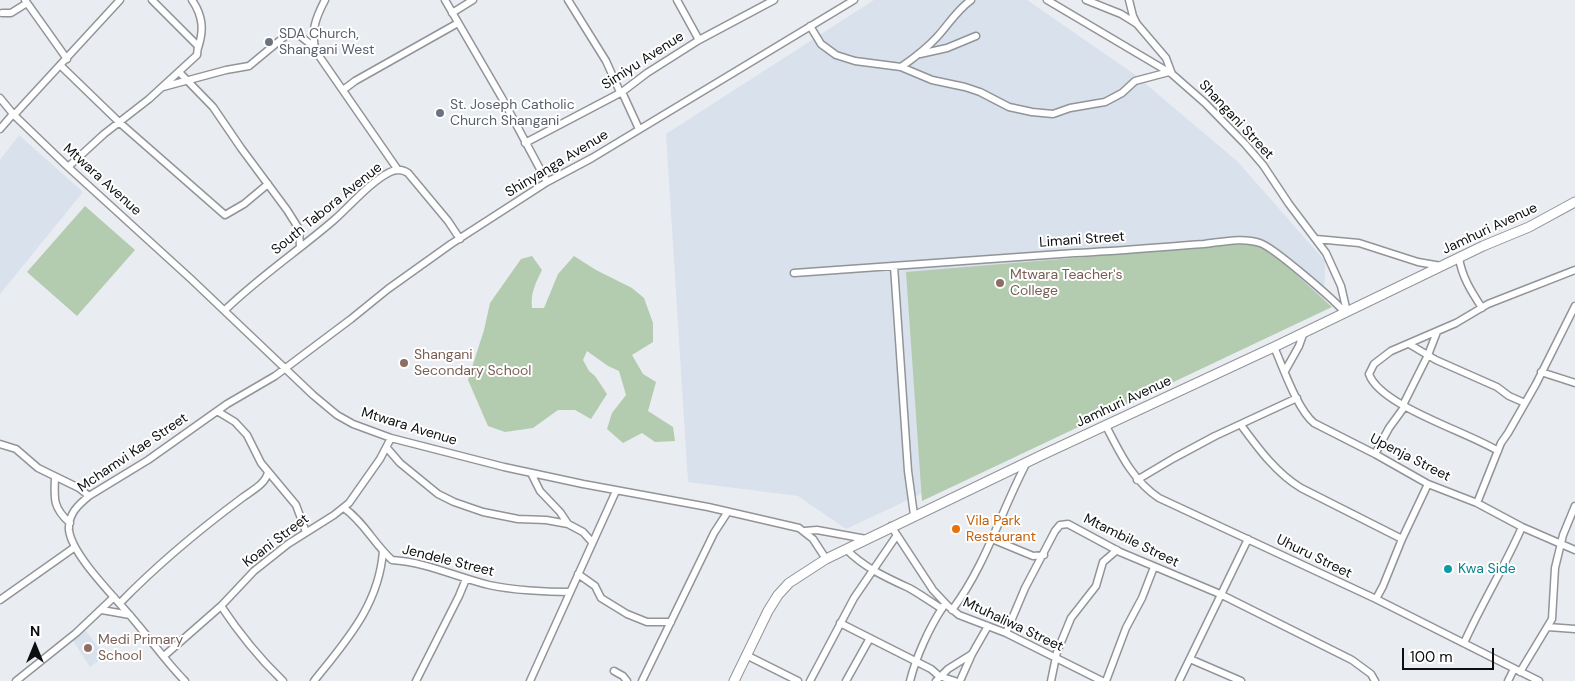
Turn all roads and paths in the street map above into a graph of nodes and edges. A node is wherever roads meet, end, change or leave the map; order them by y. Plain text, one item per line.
1 (120, 0) edge
2 (152, 0) edge
3 (192, 0) edge
4 (325, 0) edge
5 (445, 0) edge
6 (473, 0) edge
7 (568, 0) edge
8 (676, 0) edge
9 (774, 0) edge
10 (854, 0) edge
11 (971, 0) edge
12 (1047, 0) edge
13 (1086, 0) edge
14 (1129, 0) edge
15 (26, 1) edge
16 (2, 13) dead end
17 (452, 13) junction
18 (458, 23) junction
19 (1137, 24) junction
20 (810, 26) junction
21 (976, 36) dead end
22 (699, 40) junction
23 (198, 48) junction
24 (315, 48) junction
25 (920, 54) junction
26 (67, 58) junction
27 (60, 66) junction
28 (901, 67) junction
29 (180, 72) junction
30 (1170, 73) junction
31 (189, 81) junction
32 (162, 87) junction
33 (343, 90) junction
34 (621, 92) junction
35 (0, 98) edge
36 (13, 114) junction
37 (120, 122) junction
38 (0, 129) edge
39 (639, 129) junction
40 (525, 144) junction
41 (68, 167) junction
42 (398, 170) junction
43 (547, 182) junction
44 (268, 184) junction
45 (1575, 203) edge
46 (460, 238) junction
47 (1316, 240) junction
48 (300, 248) junction
49 (1459, 258) junction
50 (894, 266) junction
51 (1442, 266) junction
52 (1575, 270) edge
53 (794, 274) dead end
54 (1575, 306) edge
55 (1482, 308) junction
56 (225, 310) junction
57 (1346, 312) junction
58 (1304, 332) junction
59 (1437, 332) junction
60 (1409, 344) junction
61 (1274, 347) junction
62 (1428, 356) junction
63 (286, 368) junction
64 (1285, 371) junction
65 (1541, 372) junction
66 (1575, 383) edge
67 (1297, 398) junction
68 (1525, 403) junction
69 (1404, 405) junction
70 (217, 411) junction
71 (1241, 425) junction
72 (1106, 426) junction
73 (391, 438) junction
74 (0, 444) edge
75 (387, 448) junction
76 (1498, 451) junction
77 (1375, 454) junction
78 (1027, 462) junction
79 (268, 472) junction
80 (532, 473) junction
81 (56, 478) junction
82 (1137, 480) junction
83 (278, 482) junction
84 (262, 484) junction
85 (1428, 484) junction
86 (616, 491) junction
87 (89, 496) junction
88 (1477, 503) junction
89 (1575, 506) edge
90 (344, 508) junction
91 (728, 513) junction
92 (914, 515) junction
93 (70, 523) junction
94 (568, 524) junction
95 (891, 526) junction
96 (1522, 526) junction
97 (806, 531) junction
98 (306, 532) junction
99 (897, 535) junction
100 (992, 538) junction
101 (866, 539) junction
102 (1248, 539) junction
103 (1402, 539) junction
104 (592, 542) junction
105 (1560, 543) junction
106 (75, 547) junction
107 (846, 549) junction
108 (1117, 550) junction
109 (1575, 550) edge
110 (382, 551) junction
111 (1044, 555) junction
112 (826, 559) junction
113 (1154, 567) junction
114 (873, 569) junction
115 (578, 574) junction
116 (466, 579) junction
117 (570, 592) junction
118 (1220, 594) junction
119 (114, 598) junction
120 (1376, 599) junction
121 (0, 600) edge
122 (120, 604) junction
123 (221, 606) junction
124 (944, 607) junction
125 (102, 610) junction
126 (952, 610) junction
127 (130, 616) junction
128 (671, 622) junction
129 (840, 623) junction
130 (988, 626) junction
131 (1548, 626) junction
132 (1575, 629) edge
133 (1006, 633) junction
134 (870, 638) junction
135 (1464, 643) junction
136 (972, 654) junction
137 (746, 655) junction
138 (164, 656) junction
139 (1056, 659) junction
140 (1190, 659) junction
141 (916, 662) junction
142 (614, 671) dead end
143 (1517, 671) junction
144 (26, 673) junction
145 (938, 679) edge
146 (642, 680) edge
147 (16, 681) edge
148 (24, 681) edge
149 (184, 681) edge
150 (283, 681) edge
151 (314, 681) edge
152 (416, 681) edge
153 (530, 681) edge
154 (627, 681) edge
155 (635, 681) edge
156 (734, 681) edge
157 (798, 681) edge
158 (810, 681) edge
159 (846, 681) edge
160 (910, 681) edge
161 (955, 681) edge
162 (960, 681) edge
163 (1051, 681) edge
164 (1104, 681) edge
165 (1180, 681) edge
166 (1241, 681) edge
167 (1374, 681) edge
168 (1508, 681) edge
169 (1538, 681) edge

1 - 26 street
2 - 23 street
3 - 23 street
4 - 24 street
5 - 17 street
6 - 17 street
7 - 34 street
8 - 22 street
9 - 22 street, Simiyu Avenue
10 - 20 street, Shinyanga Avenue
11 - 25 street
12 - 30 street, Shangani Street
13 - 19 street
14 - 19 street
15 - 16 street
15 - 26 street
17 - 18 street
18 - 33 street
18 - 40 street
19 - 30 street
20 - 28 street
20 - 39 street, Shinyanga Avenue
21 - 25 street
22 - 34 street, Simiyu Avenue
23 - 29 street
24 - 31 street
24 - 33 street
25 - 28 street
26 - 27 street
27 - 36 street
27 - 37 street
28 - 30 street
29 - 31 street
29 - 32 street
30 - 47 street, Shangani Street
31 - 32 street
31 - 44 street
32 - 37 street
33 - 42 street
34 - 39 street
34 - 40 street, Simiyu Avenue
35 - 36 street, Mtwara Avenue
36 - 38 street
36 - 41 street, Mtwara Avenue
37 - 41 street
37 - 44 street
39 - 43 street, Shinyanga Avenue
40 - 43 street
41 - 56 street, Mtwara Avenue
42 - 46 street, South Tabora Avenue
42 - 48 street, South Tabora Avenue
43 - 46 street, Shinyanga Avenue
44 - 48 street
45 - 49 street, Jamhuri Avenue
46 - 63 street, Shinyanga Avenue
47 - 51 street
47 - 57 street, Shangani Street
48 - 56 street, South Tabora Avenue
49 - 51 street, Jamhuri Avenue
49 - 55 street
50 - 53 street, Limani Street
50 - 57 street, Limani Street
50 - 92 street
51 - 57 street, Jamhuri Avenue
52 - 55 street
54 - 65 street
55 - 59 street
56 - 63 street, Mtwara Avenue
57 - 58 street, Jamhuri Avenue
58 - 61 street, Jamhuri Avenue
58 - 64 street
59 - 60 street
59 - 62 street
60 - 62 street
60 - 69 street
61 - 64 street, Upenja Street
61 - 72 street, Jamhuri Avenue
62 - 68 street
62 - 69 street
63 - 70 street, Mchamvi Kae Street
63 - 73 street, Mtwara Avenue
64 - 67 street, Upenja Street
65 - 66 street
65 - 68 street
67 - 71 street
67 - 77 street, Upenja Street
68 - 76 street
69 - 76 street
69 - 77 street
70 - 79 street
70 - 87 street, Mchamvi Kae Street
71 - 82 street
71 - 103 street
72 - 78 street, Jamhuri Avenue
72 - 82 street, Uhuru Street
73 - 75 street, Koani Street
73 - 80 street, Mtwara Avenue
74 - 81 street
75 - 90 street, Koani Street
75 - 94 street
76 - 88 street
77 - 85 street, Upenja Street
78 - 92 street, Jamhuri Avenue
78 - 100 street
79 - 83 street
79 - 84 street
80 - 86 street, Mtwara Avenue
80 - 94 street
81 - 87 street
81 - 93 street
82 - 102 street, Uhuru Street
83 - 84 street
83 - 98 street
84 - 122 street
85 - 88 street, Upenja Street
85 - 103 street
86 - 91 street, Mtwara Avenue
86 - 104 street
87 - 93 street, Mchamvi Kae Street
88 - 96 street, Upenja Street
89 - 105 street
90 - 98 street, Koani Street
90 - 110 street, Jendele Street
91 - 97 street, Mtwara Avenue
91 - 128 street
92 - 95 street, Jamhuri Avenue
93 - 106 street
94 - 104 street
95 - 99 street, Mtuhaliwa Street
95 - 101 street, Jamhuri Avenue
96 - 105 street, Upenja Street
96 - 135 street
97 - 101 street, Mtwara Avenue
97 - 112 street
98 - 123 street, Koani Street
99 - 114 street
99 - 124 street, Mtuhaliwa Street
100 - 111 street
100 - 126 street
101 - 107 street, Jamhuri Avenue
102 - 118 street
102 - 120 street, Uhuru Street
103 - 120 street
104 - 115 street
105 - 109 street, Upenja Street
105 - 131 street
106 - 119 street
106 - 121 street
107 - 112 street, Jamhuri Avenue
107 - 114 street
108 - 111 street, Mtambile Street
108 - 113 street, Mtambile Street
108 - 139 street
110 - 116 street, Jendele Street
110 - 151 street
111 - 133 street, Mtambile Street
112 - 137 street, Jamhuri Avenue
113 - 118 street, Mtambile Street
113 - 164 street
114 - 124 street
114 - 129 street
115 - 117 street
115 - 128 street
116 - 117 street, Jendele Street
116 - 152 street
117 - 153 street
118 - 140 street
118 - 167 street, Mtambile Street
119 - 122 street
119 - 125 street
120 - 135 street, Uhuru Street
122 - 127 street
123 - 138 street, Koani Street
123 - 150 street
124 - 126 street, Mtuhaliwa Street
124 - 141 street
125 - 127 street
125 - 144 street
126 - 130 street, Mtuhaliwa Street
127 - 138 street
128 - 146 street
129 - 134 street
129 - 158 street
130 - 133 street, Mtuhaliwa Street
130 - 136 street
131 - 132 street
131 - 143 street
133 - 139 street, Mtuhaliwa Street
134 - 141 street
134 - 159 street
135 - 143 street, Uhuru Street
136 - 145 street
136 - 162 street
137 - 156 street, Jamhuri Avenue
137 - 157 street
138 - 149 street
139 - 163 street
139 - 164 street, Mtuhaliwa Street
140 - 165 street
140 - 166 street
141 - 145 street
141 - 160 street
142 - 154 street
143 - 168 street
143 - 169 street, Uhuru Street
144 - 147 street
144 - 148 street
145 - 161 street
146 - 155 street

